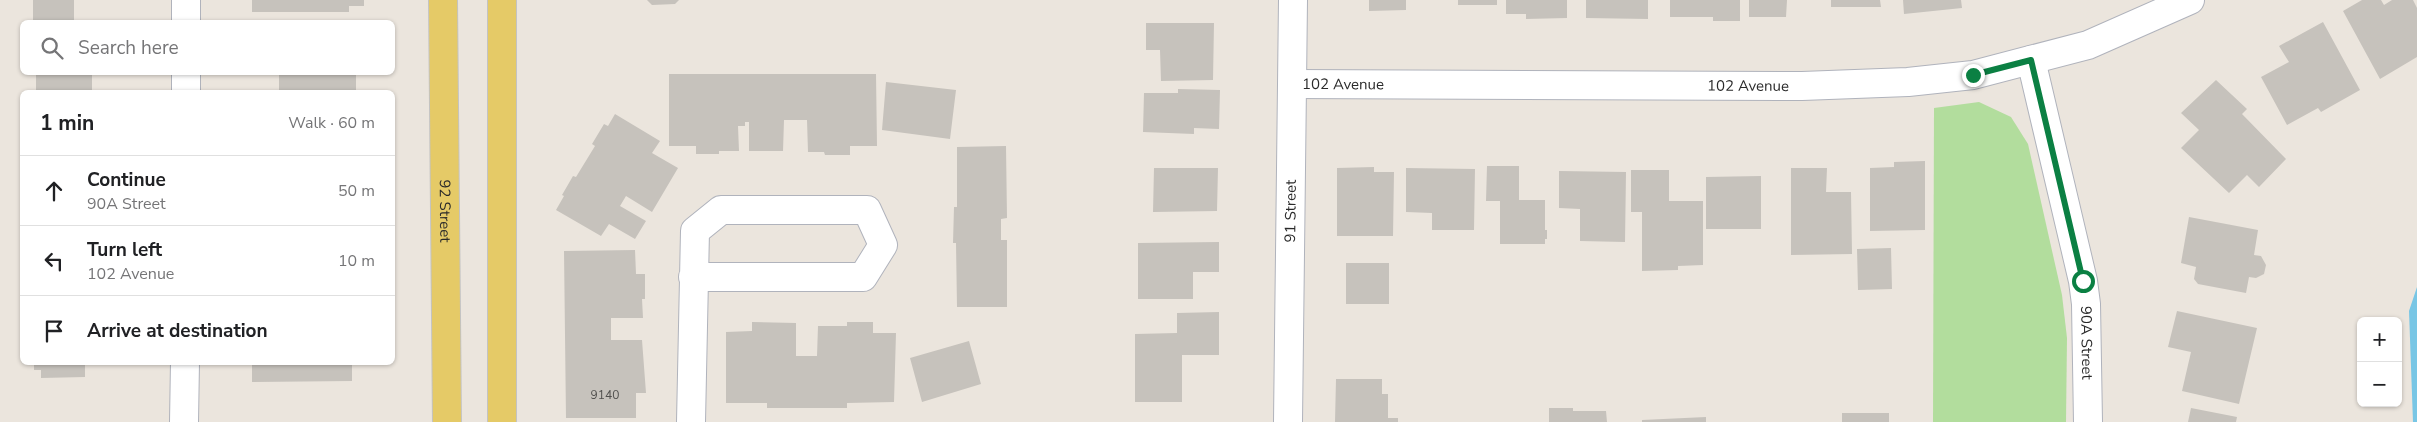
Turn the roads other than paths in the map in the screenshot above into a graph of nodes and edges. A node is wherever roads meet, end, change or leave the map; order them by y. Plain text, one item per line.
1 (186, 0) edge
2 (443, 0) edge
3 (502, 0) edge
4 (1293, 0) edge
5 (2190, 0) edge
6 (186, 20) edge
7 (2031, 60) junction
8 (186, 75) edge
9 (1292, 84) junction
10 (186, 90) edge
11 (693, 277) junction
12 (184, 365) edge
13 (184, 422) edge
14 (447, 422) edge
15 (502, 422) edge
16 (691, 422) edge
17 (1288, 422) edge
18 (2088, 422) edge

1 - 6 street
2 - 14 main road, 92 Street
3 - 15 main road
4 - 9 street, 91 Street
5 - 7 street, 102 Avenue
7 - 9 street, 102 Avenue
7 - 18 street, 90A Street
8 - 10 street
9 - 17 street, 91 Street
11 - 11 street
11 - 16 street
12 - 13 street

